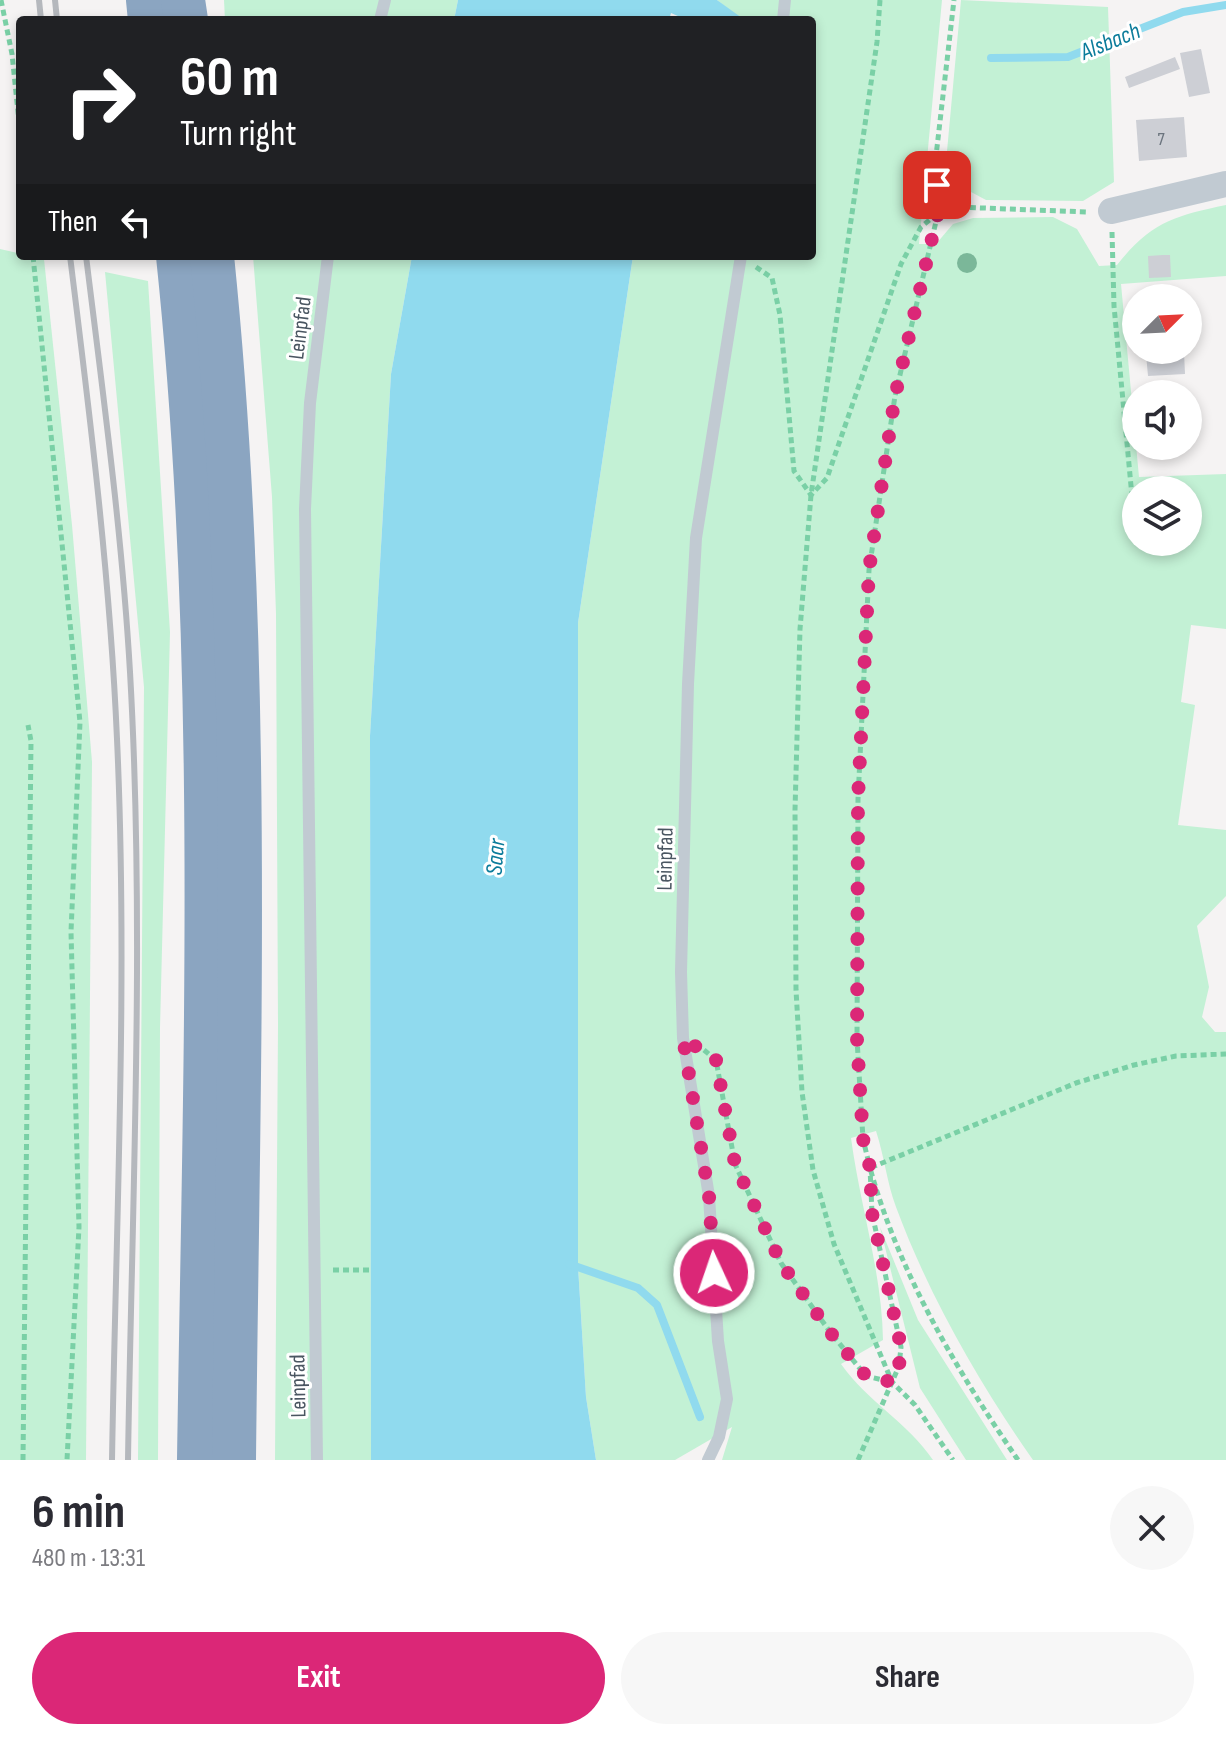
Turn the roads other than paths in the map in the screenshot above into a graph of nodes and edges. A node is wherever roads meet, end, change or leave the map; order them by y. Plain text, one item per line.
1 (1226, 184) edge
2 (1111, 211) road end
3 (178, 260) edge
4 (212, 260) edge
5 (328, 260) edge
6 (741, 260) edge
7 (199, 1460) edge
8 (234, 1460) edge
9 (317, 1460) edge
10 (708, 1460) edge

1 - 2 street
3 - 7 highway
4 - 8 highway
5 - 9 lane, Leinpfad
6 - 10 lane, Leinpfad

